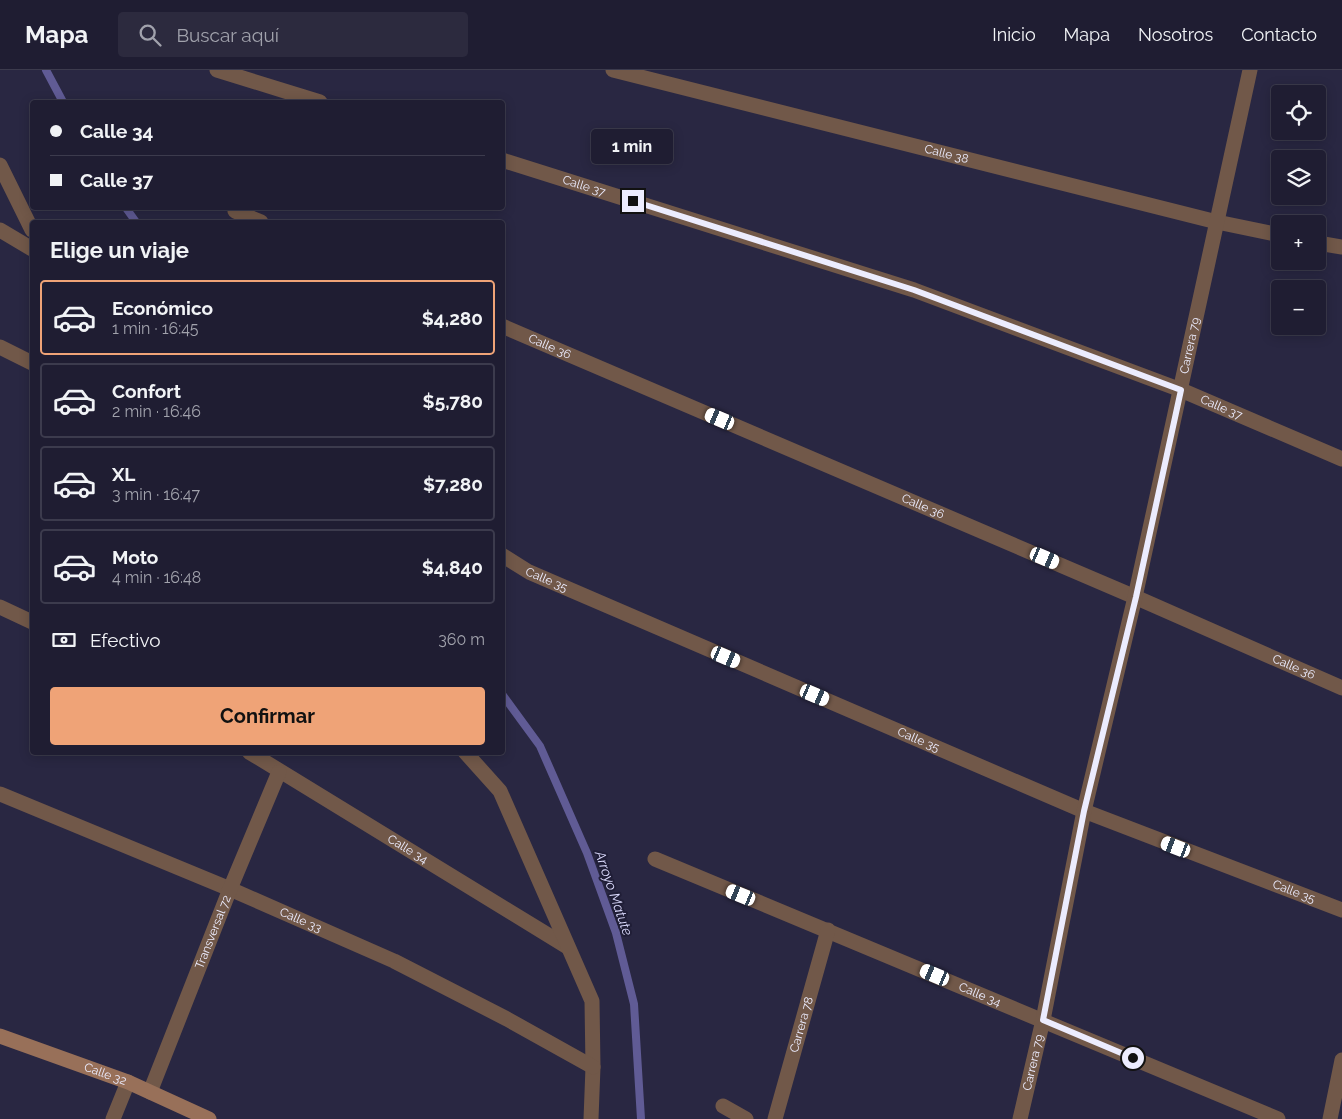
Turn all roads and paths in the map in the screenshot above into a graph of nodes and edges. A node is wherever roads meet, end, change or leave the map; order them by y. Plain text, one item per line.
1 (216, 70) edge
2 (613, 70) edge
3 (1250, 70) edge
4 (314, 100) edge
5 (505, 161) edge
6 (0, 165) edge
7 (235, 211) dead end
8 (256, 220) edge
9 (1217, 222) junction
10 (30, 226) edge
11 (0, 230) edge
12 (1271, 233) edge
13 (1326, 244) edge
14 (30, 248) edge
15 (1342, 248) edge
16 (505, 327) edge
17 (0, 347) edge
18 (30, 362) edge
19 (1181, 390) junction
20 (1342, 459) edge
21 (505, 558) edge
22 (1136, 597) junction
23 (0, 607) edge
24 (30, 621) edge
25 (1342, 688) edge
26 (252, 755) edge
27 (469, 755) edge
28 (278, 772) junction
29 (0, 794) edge
30 (1084, 811) junction
31 (655, 859) dead end
32 (230, 889) junction
33 (1342, 910) edge
34 (828, 930) junction
35 (566, 946) junction
36 (1043, 1020) junction
37 (0, 1036) edge
38 (1342, 1060) edge
39 (593, 1067) junction
40 (128, 1082) junction
41 (150, 1092) junction
42 (723, 1106) dead end
43 (113, 1119) edge
44 (209, 1119) edge
45 (591, 1119) edge
46 (746, 1119) edge
47 (776, 1119) edge
48 (1020, 1119) edge
49 (1278, 1119) edge
50 (1330, 1119) edge

1 - 4 street
2 - 9 street, Calle 38
3 - 9 street, Carrera 79
5 - 19 street, Calle 37
6 - 10 street
7 - 8 street
9 - 12 street, Calle 38
9 - 19 street, Carrera 79
11 - 14 street
13 - 15 street
16 - 22 street, Calle 36
17 - 18 street
19 - 20 street, Calle 37
19 - 22 street, Carrera 79
21 - 30 street, Calle 35
22 - 25 street, Calle 36
22 - 30 street, Carrera 79
23 - 24 street
26 - 28 street, Calle 34
27 - 35 street
28 - 32 street, Transversal 72
28 - 35 street, Calle 34
29 - 32 street, Calle 33
30 - 33 street, Calle 35
30 - 36 street, Carrera 79
31 - 34 street, Calle 34
32 - 39 street, Calle 33
32 - 41 street, Transversal 72
34 - 36 street, Calle 34
34 - 47 street, Carrera 78
35 - 39 street
36 - 48 street, Carrera 79
36 - 49 street, Calle 34
37 - 40 street, Calle 32
38 - 50 street
39 - 45 street
40 - 41 street, Calle 32
40 - 43 street
41 - 44 street, Calle 32
42 - 46 street

